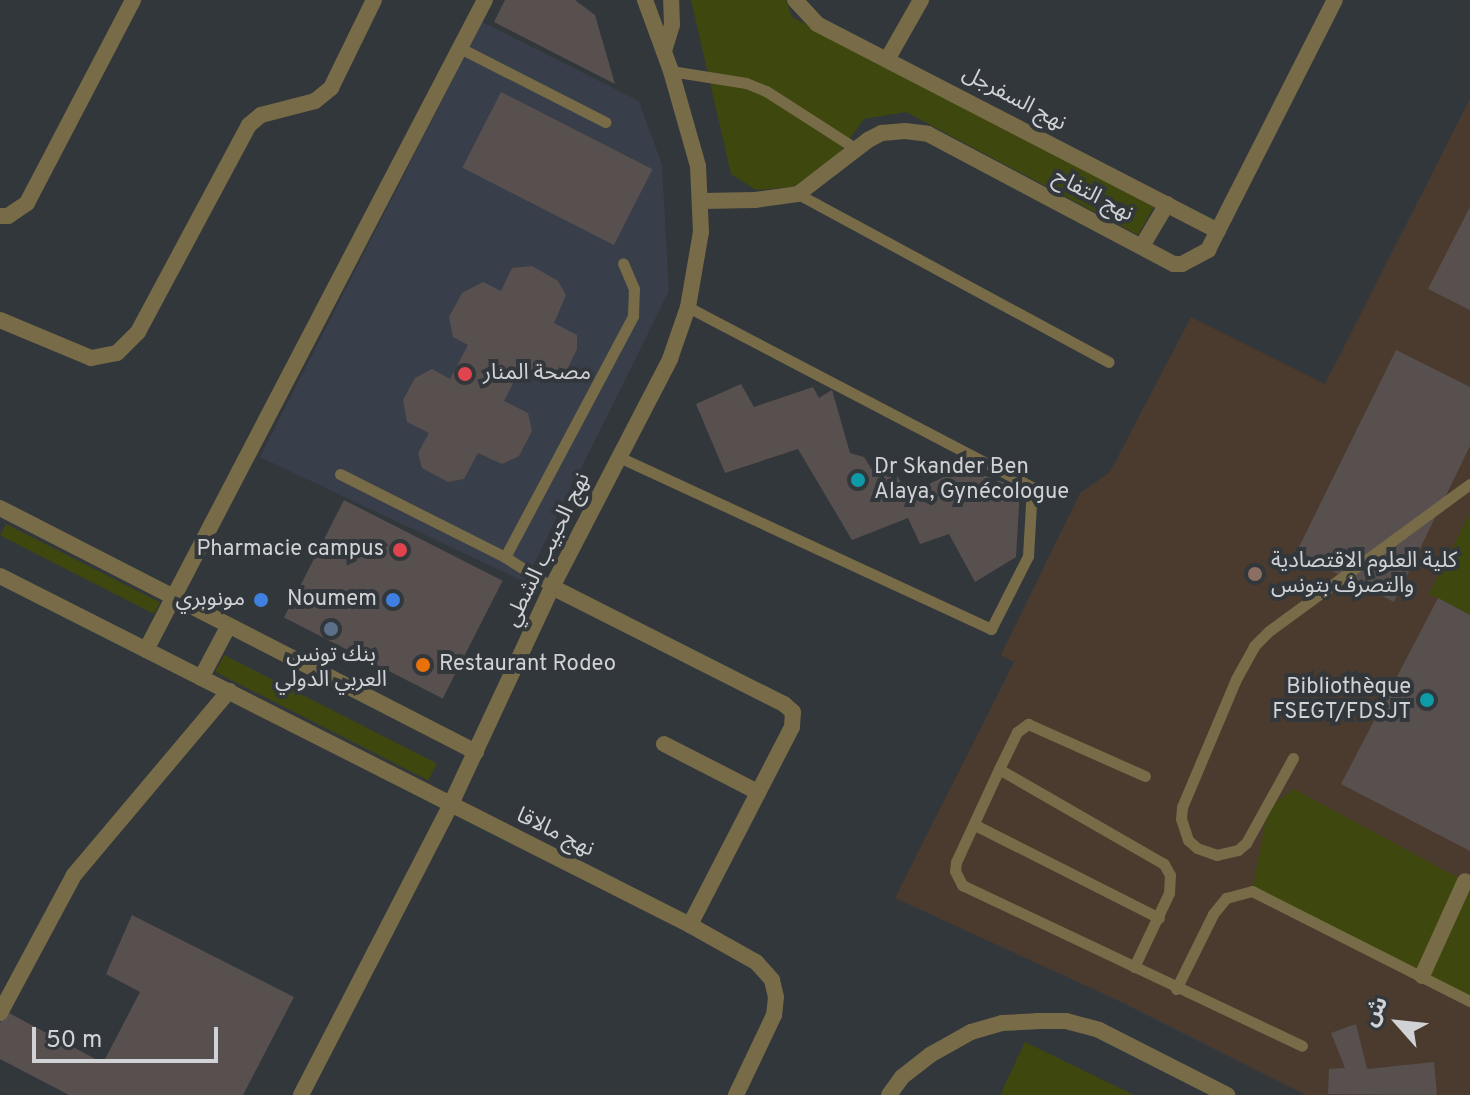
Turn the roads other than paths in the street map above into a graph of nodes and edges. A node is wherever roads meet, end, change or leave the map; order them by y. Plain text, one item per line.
1 (133, 0) edge
2 (374, 0) edge
3 (485, 0) edge
4 (645, 0) edge
5 (671, 0) edge
6 (795, 0) edge
7 (921, 0) edge
8 (1335, 0) edge
9 (462, 49) junction
10 (664, 51) junction
11 (888, 58) junction
12 (671, 71) junction
13 (605, 122) dead end
14 (858, 150) junction
15 (798, 194) junction
16 (702, 201) junction
17 (1167, 204) junction
18 (0, 216) edge
19 (1218, 231) junction
20 (1142, 246) junction
21 (623, 263) dead end
22 (688, 307) junction
23 (0, 320) edge
24 (1109, 362) dead end
25 (619, 457) junction
26 (340, 474) dead end
27 (1470, 484) edge
28 (0, 508) edge
29 (505, 557) junction
30 (0, 576) edge
31 (552, 587) junction
32 (174, 600) junction
33 (228, 627) junction
34 (146, 650) junction
35 (201, 678) junction
36 (229, 691) junction
37 (664, 744) dead end
38 (476, 752) junction
39 (1293, 758) dead end
40 (999, 769) junction
41 (1145, 776) dead end
42 (758, 792) junction
43 (450, 806) junction
44 (975, 825) junction
45 (1466, 888) edge
46 (1159, 918) junction
47 (690, 925) junction
48 (1134, 967) junction
49 (1422, 976) junction
50 (1176, 989) junction
51 (1470, 1001) edge
52 (0, 1013) edge
53 (1302, 1046) dead end
54 (301, 1095) edge
55 (736, 1095) edge
56 (889, 1095) edge
57 (1227, 1095) edge

1 - 18 street
2 - 23 street
3 - 9 street
4 - 10 street, نهج الحبيب الشطي
5 - 10 street
6 - 11 street, نهج السفرجل
7 - 11 street
8 - 19 street, نهج التفاح
9 - 13 lane
9 - 32 street
10 - 12 street, نهج الحبيب الشطي
11 - 17 street, نهج السفرجل
12 - 14 lane
12 - 16 street, نهج الحبيب الشطي
14 - 15 street, نهج التفاح
14 - 20 street, نهج التفاح
15 - 16 street, نهج التفاح
15 - 24 lane
16 - 22 street, نهج الحبيب الشطي
17 - 19 street, نهج السفرجل
17 - 20 street
19 - 20 street, نهج التفاح
21 - 29 lane
22 - 25 street, نهج الحبيب الشطي
22 - 25 lane
25 - 31 street, نهج الحبيب الشطي
26 - 29 lane
27 - 39 lane
28 - 32 street
29 - 31 lane
30 - 34 street, نهج مالاقا
31 - 38 street, نهج الحبيب الشطي
31 - 42 street
32 - 33 street
32 - 34 street
33 - 35 street
33 - 38 street
34 - 35 street, نهج مالاقا
35 - 36 street, نهج مالاقا
36 - 43 street, نهج مالاقا
36 - 52 street
37 - 42 street
38 - 43 street, نهج الحبيب الشطي
40 - 41 lane
40 - 44 lane
40 - 46 lane
42 - 47 street
43 - 47 street, نهج مالاقا
43 - 54 street, نهج الحبيب الشطي
44 - 46 lane
44 - 48 lane
45 - 49 street
46 - 48 lane
47 - 55 street, نهج مالاقا
48 - 50 lane
49 - 50 lane
49 - 51 lane
50 - 53 lane
56 - 57 street

